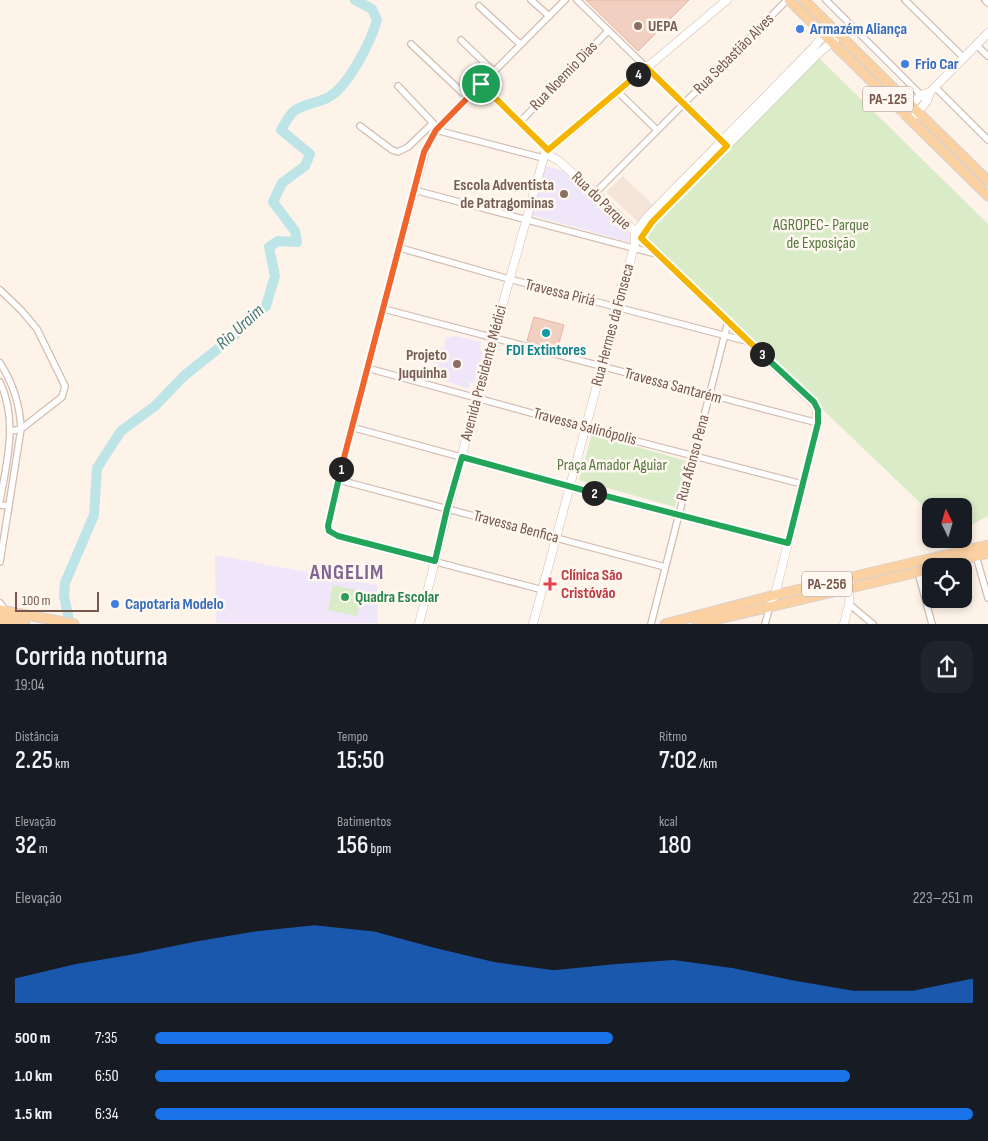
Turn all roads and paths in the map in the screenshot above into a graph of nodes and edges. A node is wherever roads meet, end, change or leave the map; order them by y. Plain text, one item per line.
1 (531, 0) edge
2 (565, 0) edge
3 (577, 0) edge
4 (727, 0) edge
5 (788, 0) edge
6 (804, 0) edge
7 (826, 0) edge
8 (905, 0) edge
9 (985, 0) edge
10 (988, 3) edge
11 (479, 6) dead end
12 (549, 16) junction
13 (832, 27) junction
14 (608, 31) junction
15 (988, 33) edge
16 (824, 35) junction
17 (840, 35) junction
18 (461, 40) dead end
19 (831, 42) junction
20 (411, 44) dead end
21 (520, 44) junction
22 (976, 45) junction
23 (988, 56) edge
24 (964, 58) junction
25 (646, 67) junction
26 (494, 71) junction
27 (481, 84) junction
28 (398, 86) dead end
29 (932, 90) junction
30 (617, 91) junction
31 (920, 95) junction
32 (468, 98) junction
33 (927, 101) junction
34 (684, 105) junction
35 (910, 105) junction
36 (918, 112) junction
37 (902, 113) junction
38 (910, 120) junction
39 (521, 121) junction
40 (433, 123) junction
41 (360, 126) dead end
42 (436, 130) junction
43 (658, 130) junction
44 (988, 140) edge
45 (724, 144) junction
46 (950, 145) junction
47 (943, 152) junction
48 (545, 154) junction
49 (988, 181) edge
50 (414, 190) junction
51 (595, 193) junction
52 (987, 194) edge
53 (525, 219) junction
54 (636, 241) junction
55 (400, 248) junction
56 (656, 254) junction
57 (509, 279) junction
58 (0, 290) edge
59 (618, 308) junction
60 (384, 309) junction
61 (728, 322) junction
62 (724, 336) junction
63 (492, 338) junction
64 (750, 342) junction
65 (0, 363) edge
66 (602, 367) junction
67 (368, 368) junction
68 (0, 382) edge
69 (477, 396) junction
70 (710, 396) junction
71 (818, 423) junction
72 (351, 427) junction
73 (586, 428) junction
74 (21, 429) junction
75 (11, 431) junction
76 (694, 456) junction
77 (462, 457) junction
78 (339, 480) junction
79 (802, 484) junction
80 (570, 487) junction
81 (0, 501) edge
82 (0, 505) edge
83 (9, 506) junction
84 (447, 509) junction
85 (678, 515) junction
86 (557, 538) junction
87 (788, 543) junction
88 (988, 545) edge
89 (1, 552) edge
90 (988, 553) edge
91 (976, 556) junction
92 (969, 558) edge
93 (435, 561) junction
94 (0, 562) edge
95 (665, 566) junction
96 (922, 571) edge
97 (918, 572) junction
98 (850, 583) junction
99 (543, 590) junction
100 (775, 595) junction
101 (988, 598) edge
102 (0, 603) edge
103 (849, 604) junction
104 (770, 606) junction
105 (2, 613) edge
106 (25, 624) edge
107 (74, 624) edge
108 (418, 624) edge
109 (533, 624) edge
110 (652, 624) edge
111 (665, 624) edge
112 (698, 624) edge
113 (765, 624) edge
114 (844, 624) edge
115 (873, 624) edge
116 (932, 624) edge

1 - 12 street
2 - 12 street
3 - 14 street
4 - 25 street
5 - 16 main road, PA-125 / PA-125
5 - 34 street, Rua Sebastião Alves
6 - 13 main road, PA-125
7 - 31 street
8 - 24 street
9 - 10 street
11 - 21 street
12 - 21 street
13 - 16 street
13 - 17 main road, PA-125
14 - 25 street
14 - 39 street, Rua Noemio Dias
15 - 22 street
16 - 19 main road, PA-125 / PA-125
16 - 45 street
17 - 19 street
17 - 35 main road, PA-125
18 - 26 street
19 - 37 main road, PA-125 / PA-125
19 - 45 street
20 - 32 street
21 - 26 street
22 - 23 street
22 - 24 street
24 - 29 street
25 - 30 street
25 - 34 street
26 - 27 street
27 - 32 street
27 - 39 street
28 - 40 street
29 - 31 street
29 - 33 street
29 - 44 street
30 - 43 street
30 - 48 street
31 - 33 street
31 - 35 street
32 - 42 street
33 - 36 street
34 - 43 street, Rua Sebastião Alves
34 - 45 street
35 - 36 main road, PA-125
35 - 37 street
36 - 38 street
36 - 46 main road, PA-125
37 - 38 main road, PA-125 / PA-125
38 - 47 main road, PA-125 / PA-125
39 - 48 street
40 - 41 street
40 - 42 street
42 - 48 street
42 - 50 street
43 - 51 street, Rua Sebastião Alves
45 - 54 street
46 - 47 main road
46 - 49 main road, PA-125
47 - 52 main road, PA-125 / PA-125
48 - 51 street, Rua do Parque
48 - 53 street, Avenida Presidente Médici
50 - 53 street
50 - 55 street
51 - 54 street, Rua do Parque
53 - 54 street
53 - 57 street, Avenida Presidente Médici
54 - 56 street, Rua do Parque
54 - 56 street
54 - 59 street, Rua Hermes da Fonseca
55 - 57 street, Travessa Piriá
55 - 60 street
56 - 61 street, Rua do Parque
57 - 59 street, Travessa Piriá
57 - 63 street, Avenida Presidente Médici
58 - 74 street
59 - 62 street, Travessa Piriá
59 - 66 street, Rua Hermes da Fonseca
60 - 63 street, Travessa Santarém
60 - 67 street
61 - 62 street, Rua Afonso Pena
61 - 64 street, Rua do Parque
62 - 64 street, Travessa Piriá
62 - 70 street, Rua Afonso Pena
63 - 66 street, Travessa Santarém
63 - 69 street, Avenida Presidente Médici
64 - 71 street, Rua do Parque
65 - 74 street
66 - 70 street, Travessa Santarém
66 - 73 street, Rua Hermes da Fonseca
67 - 69 street, Travessa Salinópolis
67 - 72 street
68 - 75 street
69 - 73 street, Travessa Salinópolis
69 - 77 street, Avenida Presidente Médici
70 - 71 street, Travessa Santarém
70 - 76 street, Rua Afonso Pena
71 - 79 street
72 - 77 street
72 - 78 street
73 - 76 street, Travessa Salinópolis
73 - 80 street, Rua Hermes da Fonseca
74 - 75 street
74 - 83 street
75 - 81 street
76 - 79 street, Travessa Salinópolis
76 - 85 street, Rua Afonso Pena
77 - 80 street
77 - 84 street, Avenida Presidente Médici
78 - 84 street, Travessa Benfica
78 - 93 street
79 - 87 street
80 - 85 street
80 - 86 street, Rua Hermes da Fonseca
82 - 83 street
83 - 89 street
84 - 86 street, Travessa Benfica
84 - 93 street, Avenida Presidente Médici
85 - 87 street
85 - 95 street, Rua Afonso Pena
86 - 95 street, Travessa Benfica
86 - 99 street, Rua Hermes da Fonseca
87 - 100 street
88 - 98 main road, PA-256
89 - 94 street
90 - 91 main road
91 - 92 main road
91 - 101 street
93 - 99 street
93 - 108 street, Avenida Presidente Médici
95 - 110 street, Rua Afonso Pena
96 - 97 main road, PA-256
97 - 98 main road, PA-256
97 - 116 street
98 - 100 main road, PA-256
98 - 103 street
98 - 104 main road, PA-256
99 - 109 street, Rua Hermes da Fonseca
100 - 104 street
100 - 111 main road, PA-256
102 - 105 street
103 - 114 street
103 - 115 street
104 - 112 main road, PA-256
104 - 113 street
105 - 106 main road
105 - 107 main road

